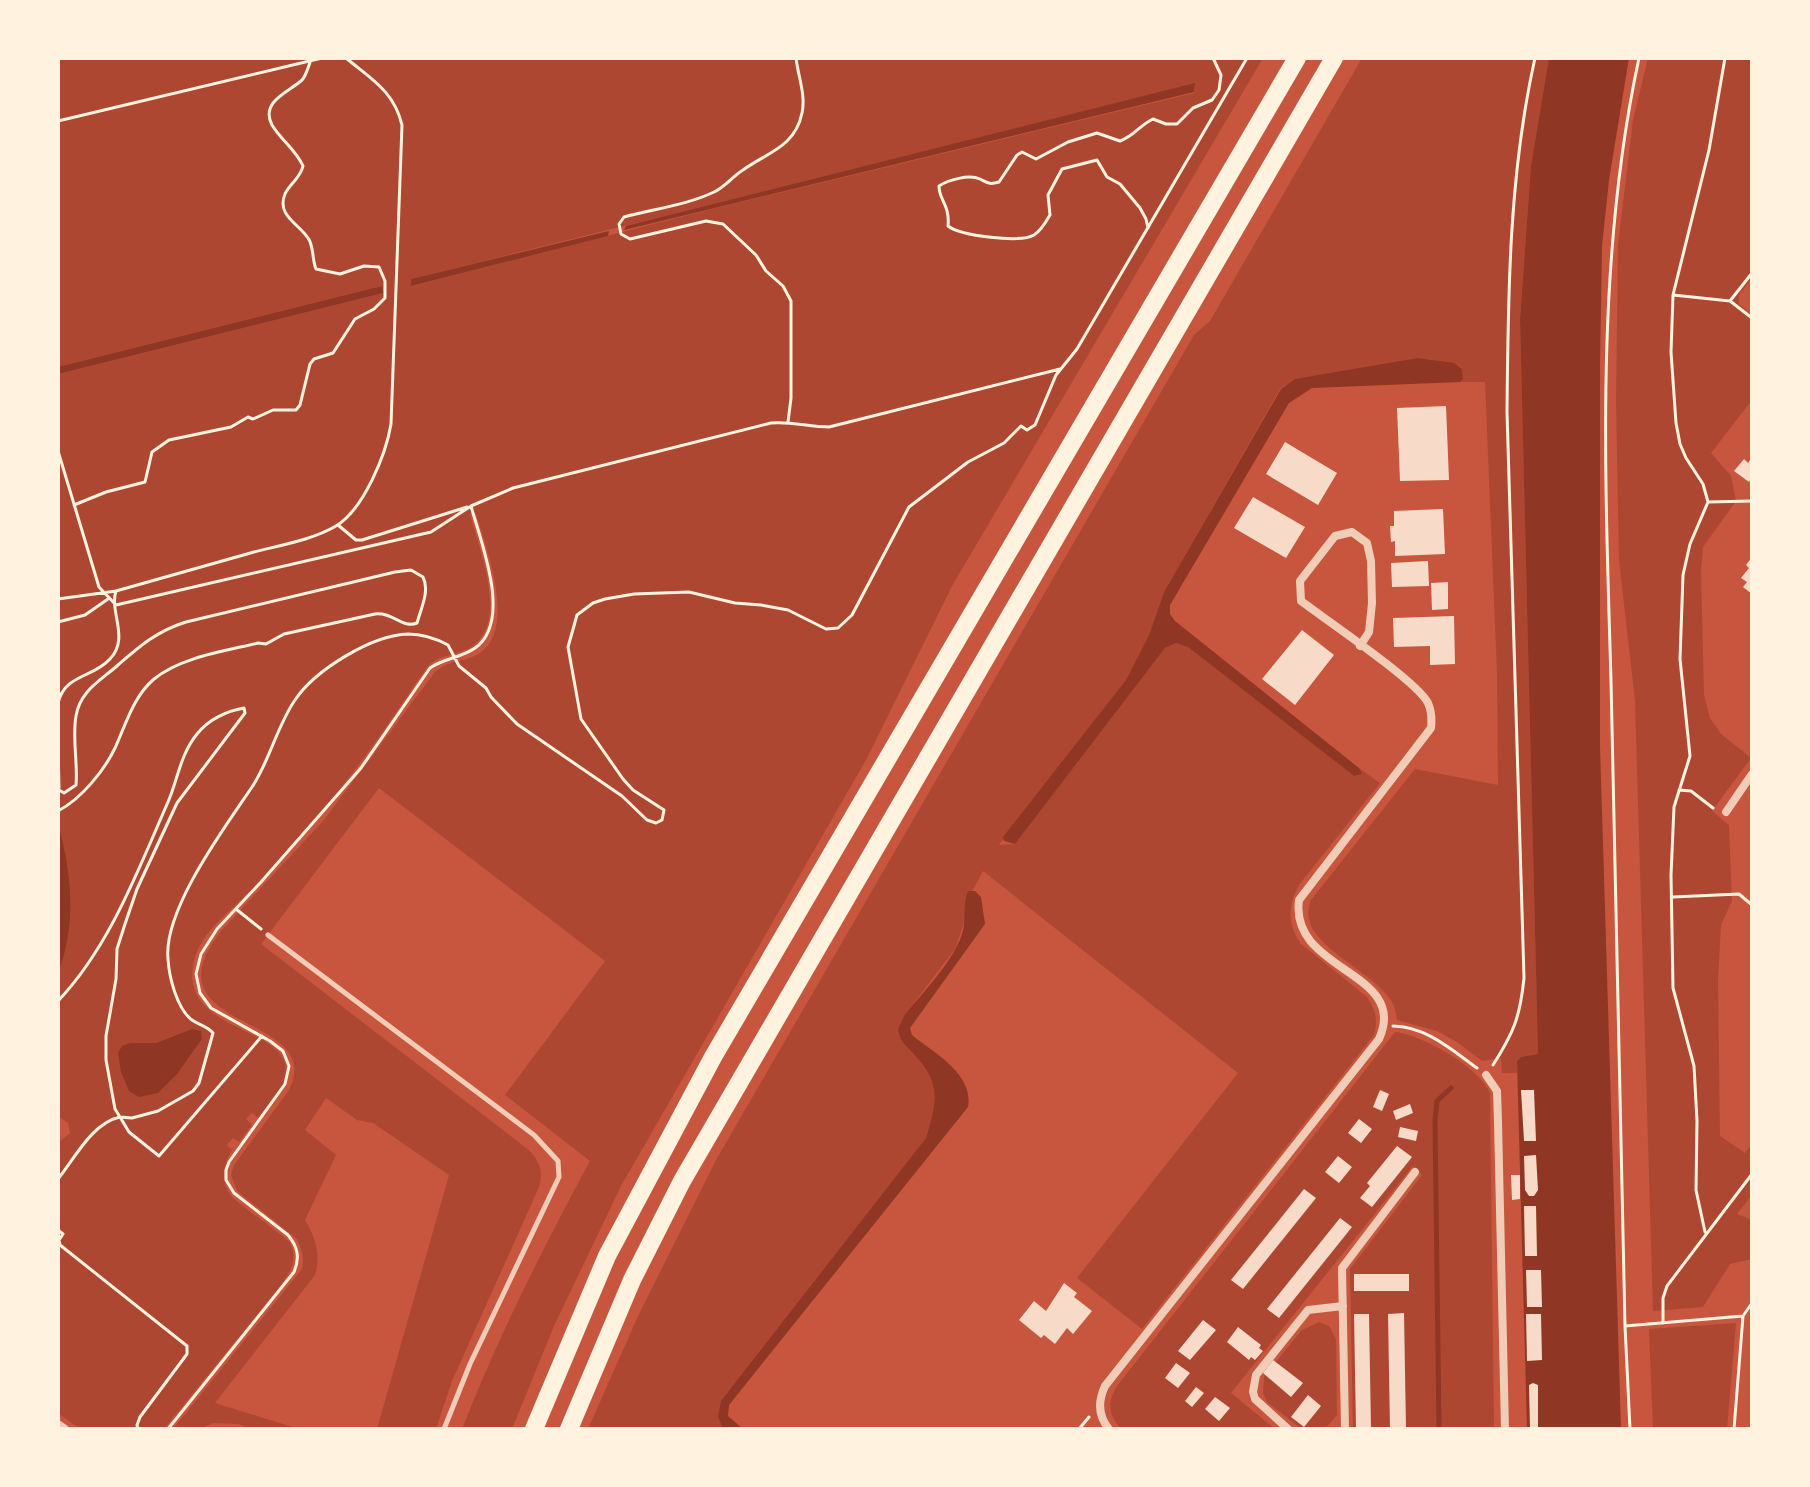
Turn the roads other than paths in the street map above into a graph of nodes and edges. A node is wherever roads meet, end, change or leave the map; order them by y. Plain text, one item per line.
1 (1297, 58) edge
2 (1334, 58) edge
3 (1360, 646) junction
4 (1752, 774) edge
5 (1726, 812) road end
6 (268, 935) road end
7 (1486, 1075) road end
8 (1415, 1172) dead end
9 (1343, 1306) junction
10 (58, 1424) edge
11 (65, 1429) edge
12 (444, 1429) edge
13 (534, 1429) edge
14 (569, 1429) edge
15 (1109, 1429) edge
16 (1288, 1429) edge
17 (1345, 1429) edge
18 (1505, 1429) edge

1 - 13 highway
2 - 14 highway
3 - 3 street
3 - 15 street
4 - 5 street
6 - 12 lane
7 - 18 street
8 - 9 street
9 - 16 street
9 - 17 street
10 - 11 street

